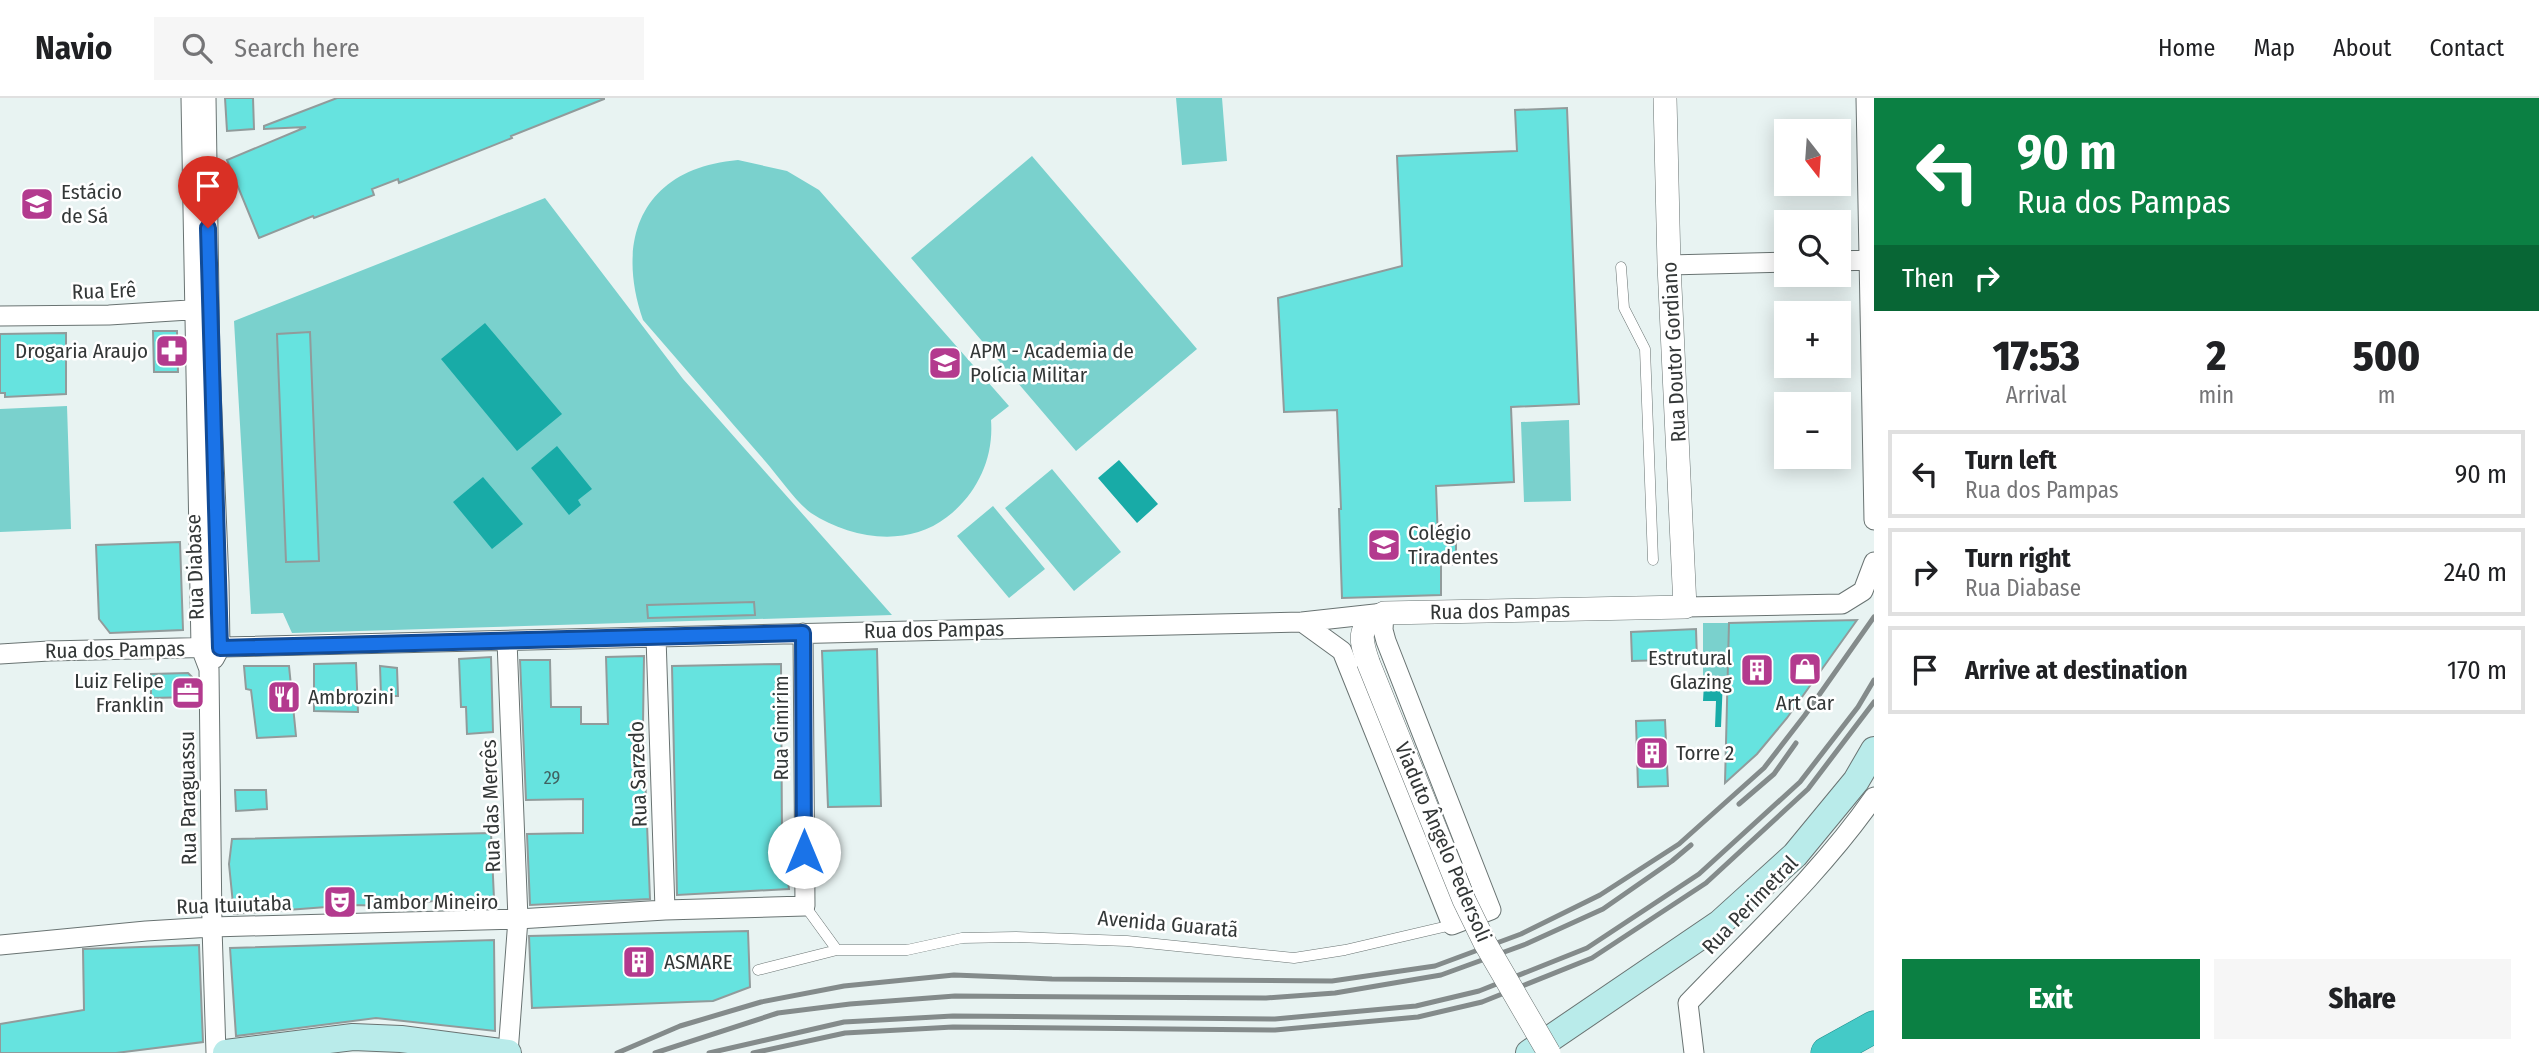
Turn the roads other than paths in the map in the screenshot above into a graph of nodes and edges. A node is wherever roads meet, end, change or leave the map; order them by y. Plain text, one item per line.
1 (191, 98) edge
2 (205, 98) edge
3 (1665, 98) edge
4 (1866, 98) edge
5 (1869, 260) junction
6 (1851, 261) edge
7 (1774, 262) edge
8 (1669, 265) junction
9 (1621, 267) dead end
10 (202, 309) junction
11 (0, 316) edge
12 (1874, 520) edge
13 (1653, 560) dead end
14 (1874, 562) edge
15 (1685, 607) junction
16 (1384, 613) junction
17 (1302, 622) junction
18 (803, 633) junction
19 (656, 637) junction
20 (507, 640) junction
21 (210, 648) junction
22 (1365, 653) junction
23 (0, 654) edge
24 (209, 669) joint
25 (1874, 750) edge
26 (1874, 797) edge
27 (805, 906) junction
28 (665, 910) junction
29 (518, 919) junction
30 (1452, 925) junction
31 (212, 928) junction
32 (0, 945) edge
33 (837, 950) junction
34 (758, 970) dead end
35 (1874, 1027) edge
36 (216, 1053) edge
37 (226, 1053) edge
38 (508, 1053) edge
39 (1529, 1053) edge
40 (1549, 1053) edge
41 (1694, 1053) edge
42 (1828, 1053) edge

1 - 10 street, Rua Diabase
2 - 10 street, Rua Diabase
3 - 8 street, Rua Doutor Gordiano
4 - 5 street
5 - 6 street
5 - 12 street
7 - 8 street
8 - 15 street, Rua Doutor Gordiano
9 - 13 lane
10 - 11 street, Rua Erê
10 - 21 street, Rua Diabase
14 - 15 street, Rua dos Pampas
15 - 16 street, Rua dos Pampas
16 - 17 street, Rua dos Pampas
16 - 22 street
16 - 30 street, Avenida Guaratã
17 - 18 street, Rua dos Pampas
17 - 22 street
17 - 30 street
18 - 19 street, Rua dos Pampas
18 - 27 street, Rua Gimirim
19 - 20 street, Rua dos Pampas
19 - 28 street, Rua Sarzedo
20 - 21 street, Rua dos Pampas
20 - 29 street, Rua das Mercês
21 - 23 street, Rua dos Pampas
21 - 24 street, Rua Diabase
22 - 40 street, Viaduto Ângelo Pedersoli, bridge
24 - 31 street, Rua Paraguassu
25 - 39 main road
26 - 41 street, Rua Perimetral
27 - 28 street, Rua Ituiutaba
27 - 33 lane
28 - 29 street, Rua Ituiutaba
29 - 31 street, Rua Ituiutaba
29 - 38 street, Rua das Mercês
30 - 33 lane, Avenida Guaratã
31 - 32 street, Rua Ituiutaba
31 - 36 street, Rua Paraguassu
33 - 34 lane, Avenida Guaratã
35 - 42 highway
37 - 38 main road

